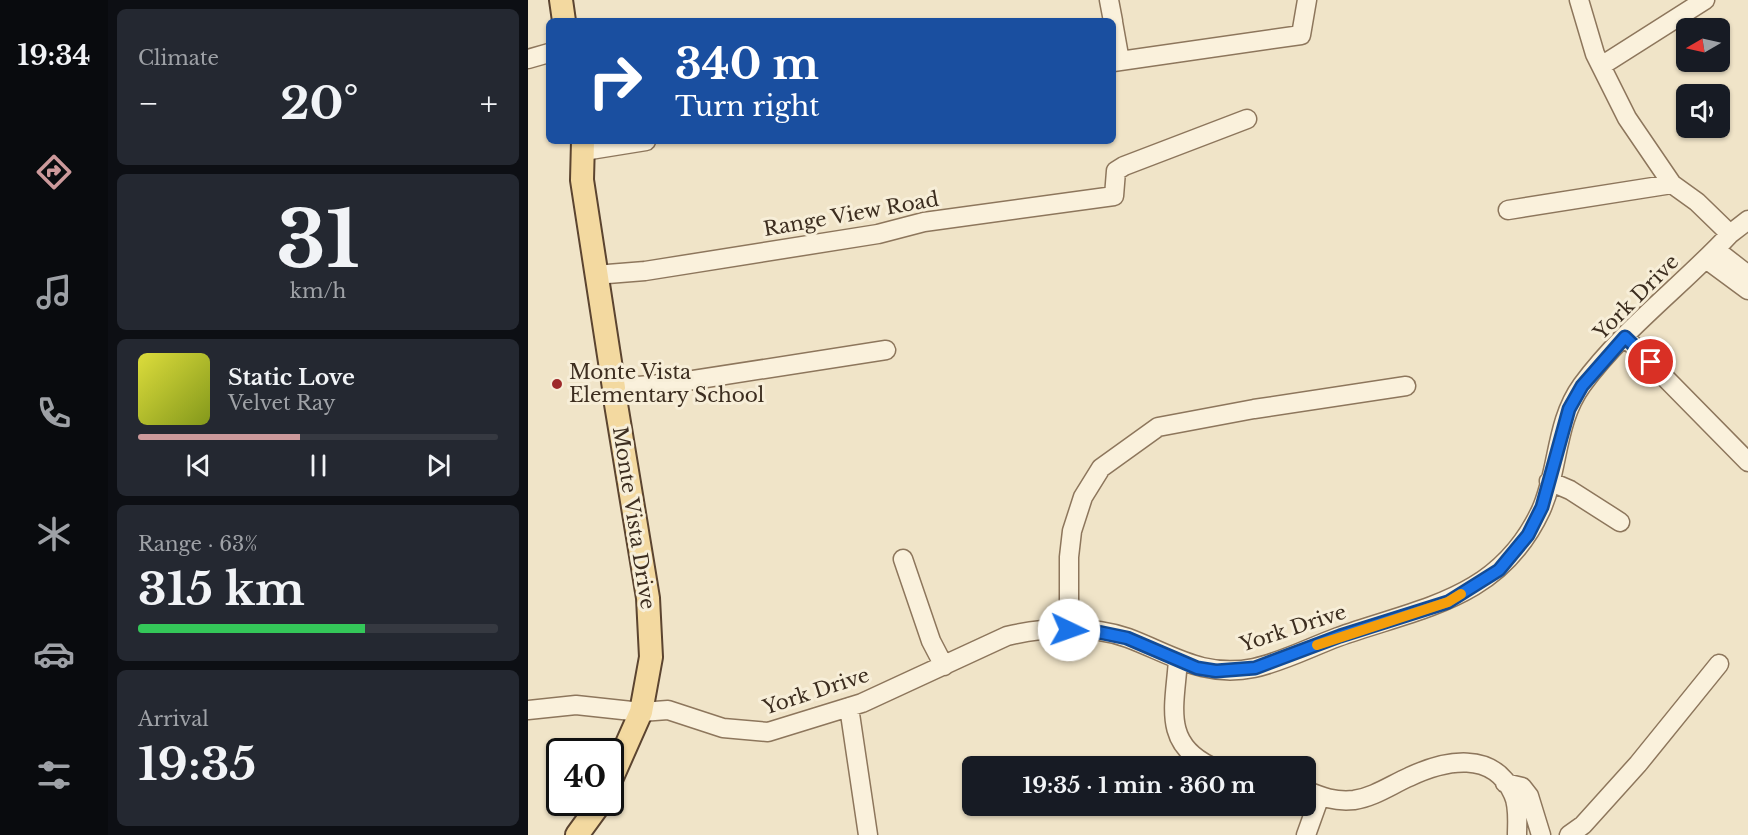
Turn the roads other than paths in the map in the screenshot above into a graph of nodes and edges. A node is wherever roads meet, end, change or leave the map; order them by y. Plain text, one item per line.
1 (561, 0) edge
2 (1109, 0) edge
3 (1307, 0) edge
4 (1579, 0) edge
5 (1705, 0) edge
6 (564, 18) edge
7 (1112, 18) edge
8 (546, 54) edge
9 (528, 59) edge
10 (1116, 61) edge
11 (1601, 66) junction
12 (1247, 119) dead end
13 (608, 144) edge
14 (584, 146) edge
15 (1672, 184) junction
16 (1508, 210) dead end
17 (1748, 220) edge
18 (1730, 234) junction
19 (1711, 254) junction
20 (595, 274) junction
21 (1748, 275) edge
22 (1748, 290) edge
23 (1625, 337) junction
24 (886, 350) dead end
25 (1406, 386) dead end
26 (614, 390) junction
27 (1748, 462) edge
28 (1549, 480) junction
29 (1620, 522) dead end
30 (903, 559) dead end
31 (1069, 630) junction
32 (1178, 660) junction
33 (1719, 664) dead end
34 (944, 666) junction
35 (849, 707) junction
36 (528, 710) edge
37 (642, 712) junction
38 (624, 751) edge
39 (1191, 756) edge
40 (1505, 783) junction
41 (1316, 794) edge
42 (591, 816) edge
43 (1309, 816) edge
44 (577, 835) edge
45 (868, 835) edge
46 (1306, 835) edge
47 (1517, 835) edge
48 (1541, 835) edge
49 (1569, 835) edge

1 - 6 main road
2 - 7 street
3 - 10 street
4 - 11 street
5 - 11 street
8 - 9 street
11 - 15 street
12 - 20 street, Range View Road
13 - 14 street
14 - 20 main road, Monte Vista Drive
15 - 16 street
15 - 18 street
17 - 18 street, York Drive
18 - 19 street, York Drive
19 - 21 street
19 - 22 street
19 - 23 street, York Drive
20 - 26 main road, Monte Vista Drive
23 - 27 street
23 - 28 street, York Drive
24 - 26 street
25 - 31 street
26 - 37 main road, Monte Vista Drive
28 - 29 street
28 - 32 street, York Drive
30 - 34 street
31 - 32 street, York Drive
31 - 34 street, York Drive
32 - 39 street
33 - 49 street
34 - 35 street, York Drive
35 - 37 street, York Drive
35 - 45 street
36 - 37 street, York Drive
37 - 38 main road, Monte Vista Drive
40 - 41 street
40 - 47 street
40 - 48 street
42 - 44 main road
43 - 46 street

